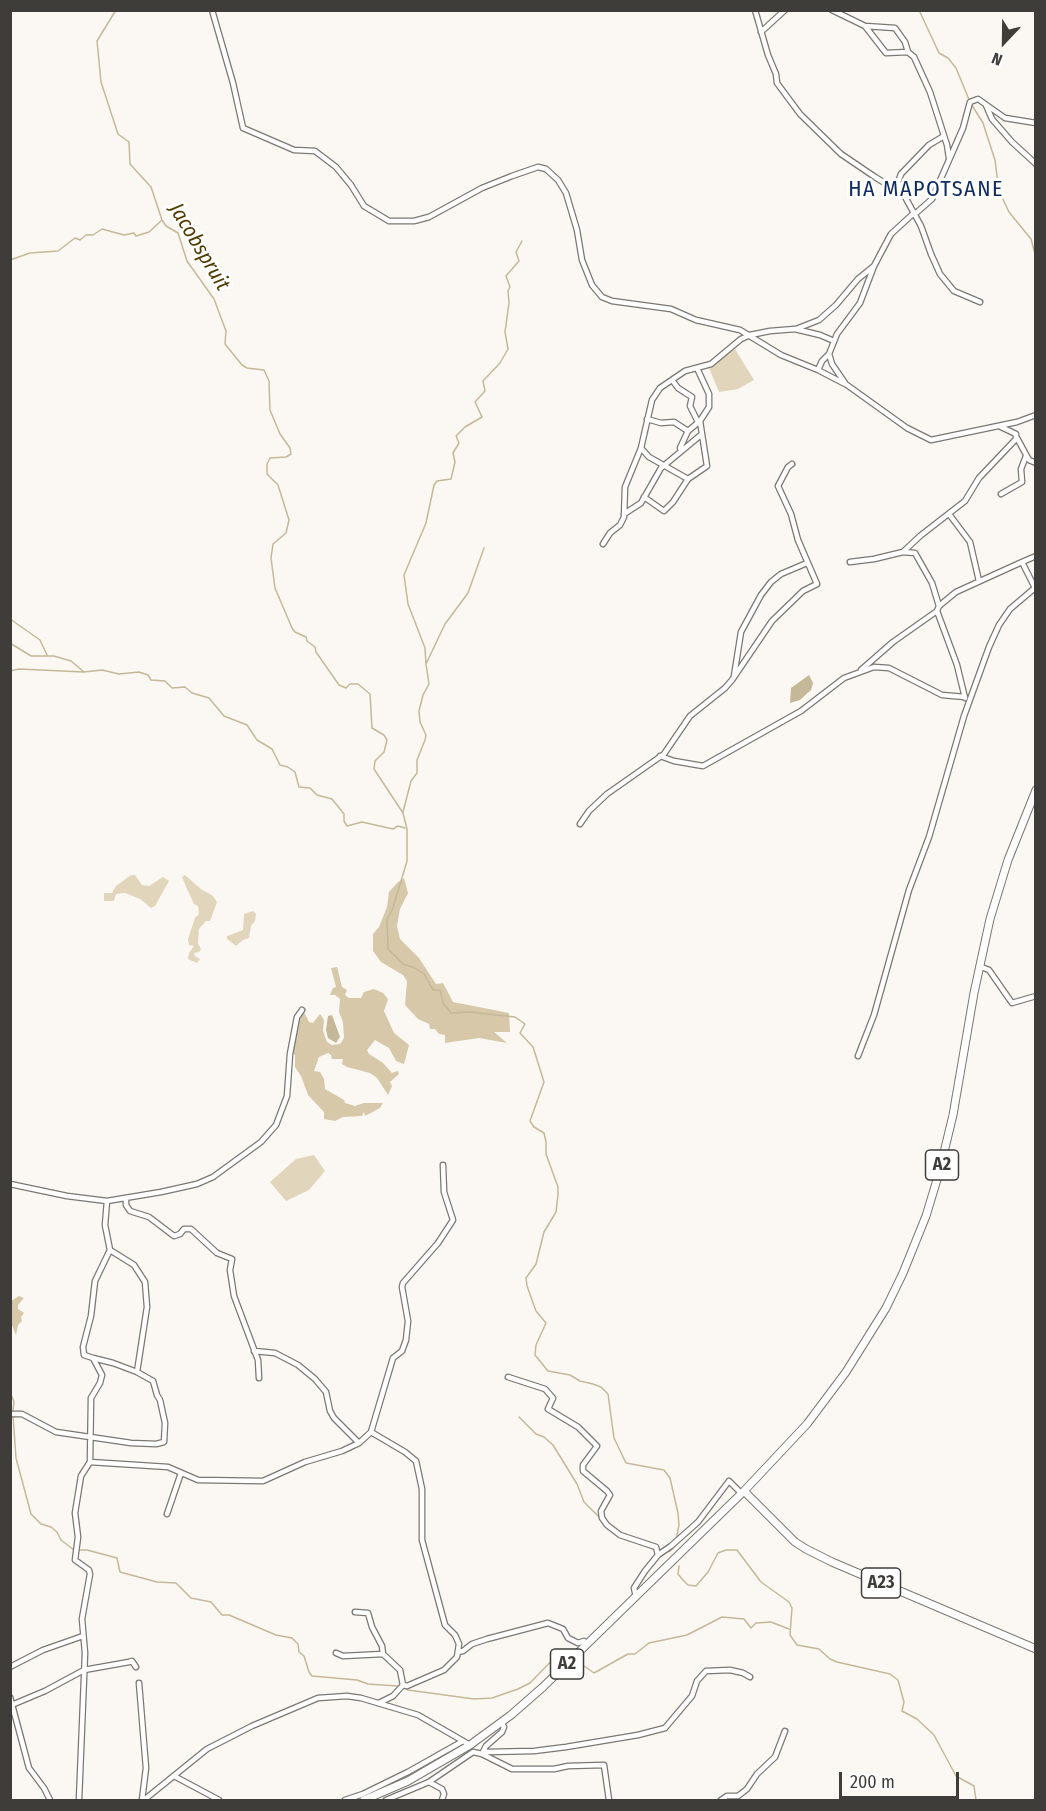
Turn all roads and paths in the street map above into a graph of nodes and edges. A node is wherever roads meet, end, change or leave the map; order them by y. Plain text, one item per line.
1 (212, 10) edge
2 (755, 10) edge
3 (785, 10) edge
4 (832, 10) edge
5 (865, 26) junction
6 (761, 32) junction
7 (908, 52) junction
8 (985, 102) junction
9 (1035, 123) edge
10 (944, 136) junction
11 (949, 158) junction
12 (1035, 164) edge
13 (904, 195) junction
14 (915, 213) junction
15 (874, 266) junction
16 (980, 302) dead end
17 (795, 329) junction
18 (750, 335) junction
19 (834, 341) junction
20 (829, 354) junction
21 (697, 368) junction
22 (818, 370) junction
23 (672, 380) junction
24 (847, 385) junction
25 (1035, 415) edge
26 (647, 419) junction
27 (699, 422) junction
28 (999, 426) junction
29 (688, 431) junction
30 (702, 434) junction
31 (1017, 438) junction
32 (641, 447) junction
33 (681, 450) junction
34 (1026, 456) junction
35 (1035, 463) edge
36 (792, 464) dead end
37 (664, 466) junction
38 (688, 479) junction
39 (1001, 494) dead end
40 (644, 497) junction
41 (624, 514) junction
42 (949, 514) junction
43 (603, 544) dead end
44 (903, 552) junction
45 (1035, 556) edge
46 (807, 562) junction
47 (850, 562) dead end
48 (1022, 562) junction
49 (979, 580) junction
50 (1035, 587) edge
51 (938, 609) junction
52 (875, 657) junction
53 (890, 668) junction
54 (860, 671) junction
55 (734, 676) junction
56 (965, 698) junction
57 (968, 706) junction
58 (660, 756) junction
59 (1035, 790) edge
60 (580, 824) dead end
61 (979, 966) junction
62 (1035, 996) edge
63 (302, 1010) dead end
64 (858, 1056) dead end
65 (443, 1165) dead end
66 (10, 1184) edge
67 (126, 1198) junction
68 (107, 1201) junction
69 (110, 1250) junction
70 (254, 1351) junction
71 (93, 1358) junction
72 (137, 1372) junction
73 (508, 1377) dead end
74 (259, 1378) dead end
75 (10, 1414) edge
76 (371, 1432) junction
77 (90, 1438) junction
78 (359, 1443) junction
79 (90, 1462) junction
80 (181, 1473) junction
81 (743, 1492) junction
82 (167, 1514) dead end
83 (658, 1555) junction
84 (636, 1597) junction
85 (355, 1612) dead end
86 (83, 1636) junction
87 (588, 1645) junction
88 (1035, 1649) edge
89 (458, 1652) junction
90 (336, 1653) dead end
91 (383, 1654) junction
92 (10, 1667) edge
93 (136, 1667) dead end
94 (84, 1671) junction
95 (750, 1677) dead end
96 (139, 1683) dead end
97 (403, 1685) junction
98 (10, 1696) edge
99 (379, 1703) junction
100 (14, 1704) junction
101 (501, 1722) junction
102 (785, 1731) dead end
103 (466, 1743) junction
104 (484, 1754) junction
105 (174, 1776) junction
106 (429, 1782) junction
107 (50, 1800) edge
108 (79, 1800) edge
109 (143, 1800) edge
110 (219, 1800) edge
111 (345, 1800) edge
112 (364, 1800) edge
113 (386, 1800) edge
114 (442, 1800) edge
115 (609, 1800) edge
116 (721, 1800) edge

1 - 18 street
2 - 6 street
3 - 6 street
4 - 5 street
5 - 7 street
5 - 7 street
6 - 13 street
7 - 10 street
8 - 9 street
8 - 11 street
8 - 12 street
10 - 11 street
10 - 13 street
11 - 14 street
13 - 14 street
14 - 15 street
14 - 16 street
15 - 17 street
15 - 19 street
17 - 18 street
17 - 19 street
18 - 21 street
18 - 22 street
19 - 20 street
20 - 22 street
20 - 24 street
21 - 23 street
21 - 27 street
22 - 24 street
23 - 26 street
23 - 27 street
24 - 28 street
25 - 28 street
26 - 29 street
26 - 32 street
27 - 29 street
27 - 30 street
28 - 31 street
29 - 33 street
30 - 33 street
30 - 38 street
31 - 34 street
31 - 42 street
32 - 37 street
32 - 41 street
33 - 37 street
34 - 35 street
34 - 39 street
36 - 46 street
37 - 38 street
37 - 40 street
38 - 40 street
40 - 41 street
41 - 43 street
42 - 44 street
42 - 49 street
44 - 47 street
44 - 51 street
45 - 48 street
46 - 55 street
46 - 55 street
48 - 49 street
48 - 50 street
49 - 51 street
50 - 57 street
51 - 52 street
51 - 56 street
52 - 53 street
52 - 54 street
53 - 54 street
53 - 56 street
54 - 58 street
55 - 58 street
56 - 57 street
57 - 64 street
58 - 60 street
59 - 61 main road, A2
61 - 62 street
61 - 81 main road, A2
63 - 67 street
65 - 76 street
66 - 68 street
67 - 68 street
67 - 70 street
68 - 69 street
69 - 71 street
69 - 72 street
70 - 74 street
70 - 78 street
71 - 72 street
71 - 77 street
72 - 77 street
73 - 83 street
75 - 77 street
76 - 78 street
76 - 89 street
77 - 79 street
78 - 80 street
79 - 80 street
79 - 86 street
80 - 82 street
81 - 83 street
81 - 84 main road, A2
81 - 88 main road, A23
83 - 84 street
84 - 87 main road, A2
85 - 91 street
86 - 92 street
86 - 94 street
87 - 89 street
87 - 101 main road, A2
89 - 97 street
90 - 91 street
91 - 97 street
93 - 94 street
94 - 100 street
94 - 108 street
95 - 104 street
96 - 109 street
97 - 99 street
98 - 100 street
99 - 103 street
99 - 105 street
100 - 107 street
101 - 103 main road, A2
101 - 104 street
102 - 116 street
103 - 111 street
103 - 112 main road, A2
104 - 106 street
104 - 115 street
105 - 109 street
105 - 110 street
106 - 113 street
106 - 114 street

